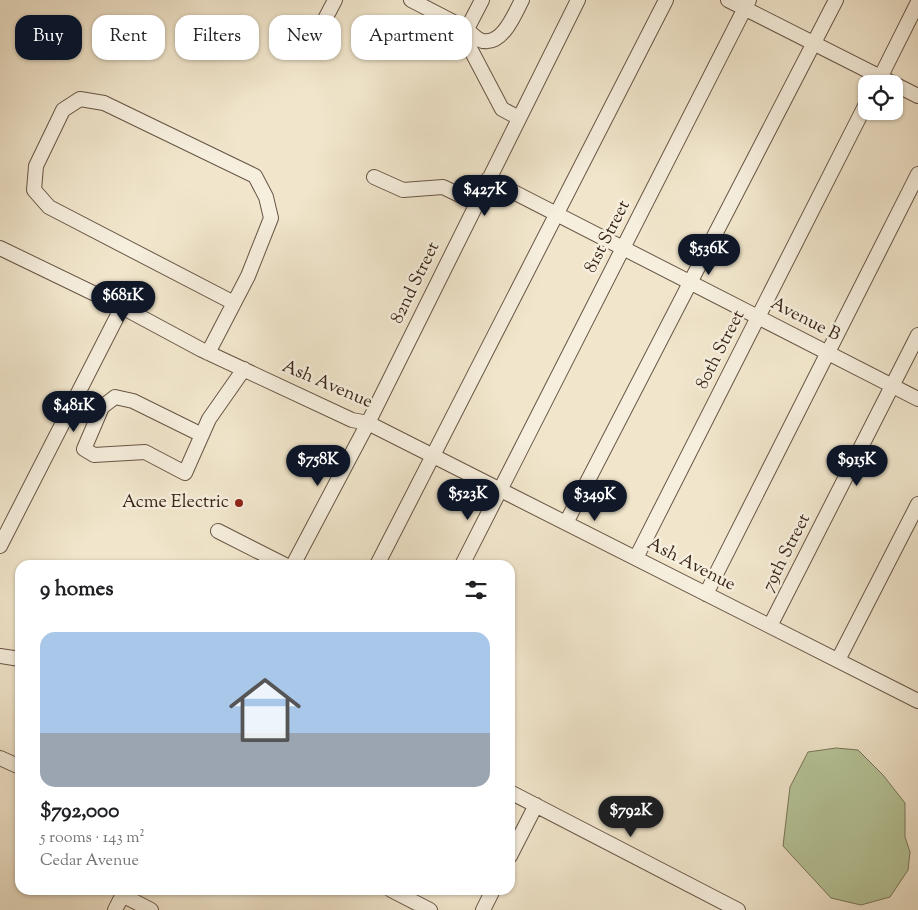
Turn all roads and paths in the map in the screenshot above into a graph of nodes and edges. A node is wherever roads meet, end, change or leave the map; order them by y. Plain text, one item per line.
1 (335, 0) edge
2 (411, 0) edge
3 (482, 0) edge
4 (522, 0) edge
5 (578, 0) edge
6 (666, 0) edge
7 (728, 0) edge
8 (836, 0) edge
9 (918, 2) edge
10 (747, 4) edge
11 (327, 15) edge
12 (440, 15) edge
13 (472, 19) edge
14 (472, 33) edge
15 (814, 43) junction
16 (472, 52) edge
17 (869, 75) edge
18 (881, 75) edge
19 (903, 90) edge
20 (918, 96) edge
21 (519, 118) junction
22 (858, 120) edge
23 (918, 174) edge
24 (374, 177) dead end
25 (488, 179) junction
26 (476, 203) junction
27 (557, 215) junction
28 (0, 248) edge
29 (623, 248) junction
30 (691, 283) junction
31 (234, 303) junction
32 (122, 306) junction
33 (758, 318) junction
34 (918, 335) edge
35 (208, 353) junction
36 (828, 353) junction
37 (250, 372) junction
38 (892, 386) junction
39 (918, 399) edge
40 (368, 423) junction
41 (202, 435) junction
42 (433, 456) junction
43 (500, 490) junction
44 (918, 504) edge
45 (566, 523) junction
46 (218, 531) dead end
47 (0, 546) edge
48 (636, 558) junction
49 (275, 560) edge
50 (296, 560) edge
51 (380, 560) edge
52 (465, 560) edge
53 (706, 594) junction
54 (770, 626) junction
55 (0, 656) edge
56 (15, 658) edge
57 (838, 660) junction
58 (918, 701) edge
59 (0, 758) edge
60 (15, 766) edge
61 (515, 794) edge
62 (536, 805) junction
63 (515, 846) edge
64 (123, 895) edge
65 (127, 895) edge
66 (401, 895) edge
67 (490, 895) edge
68 (115, 910) edge
69 (151, 910) edge
70 (430, 910) edge
71 (483, 910) edge
72 (738, 910) edge

1 - 11 street
2 - 12 street
3 - 13 street
4 - 14 street
5 - 21 street, 82nd Street
6 - 27 street
7 - 10 street
8 - 15 street
9 - 18 street
10 - 15 street
10 - 29 street, 81st Street
15 - 17 street
15 - 30 street
16 - 21 street
19 - 20 street
21 - 25 street, 82nd Street
22 - 33 street, 80th Street
23 - 36 street
24 - 26 street
25 - 26 street, 82nd Street
25 - 27 street, Avenue B
26 - 40 street, 82nd Street
27 - 29 street, Avenue B
27 - 42 street
28 - 32 street, Ash Avenue
29 - 30 street, Avenue B
29 - 43 street, 81st Street
30 - 33 street, Avenue B
30 - 45 street
31 - 31 street
31 - 35 street
32 - 35 street, Ash Avenue
32 - 47 street
33 - 36 street, Avenue B
33 - 48 street, 80th Street
34 - 38 street, 79th Street
35 - 37 street, Ash Avenue
36 - 38 street, Avenue B
36 - 53 street
37 - 40 street, Ash Avenue
37 - 41 street
38 - 39 street, Avenue B
38 - 54 street, 79th Street
40 - 42 street, Ash Avenue
40 - 50 street, 82nd Street
41 - 41 street
42 - 43 street, Ash Avenue
42 - 51 street
43 - 45 street, Ash Avenue
43 - 52 street, 81st Street
44 - 57 street
45 - 48 street, Ash Avenue
46 - 49 street
48 - 53 street, Ash Avenue
53 - 54 street, Ash Avenue
54 - 57 street, Ash Avenue
55 - 56 street
57 - 58 street, Ash Avenue
59 - 60 street
61 - 62 street
62 - 63 street
62 - 72 street
64 - 68 street
65 - 69 street
66 - 70 street
67 - 71 street

